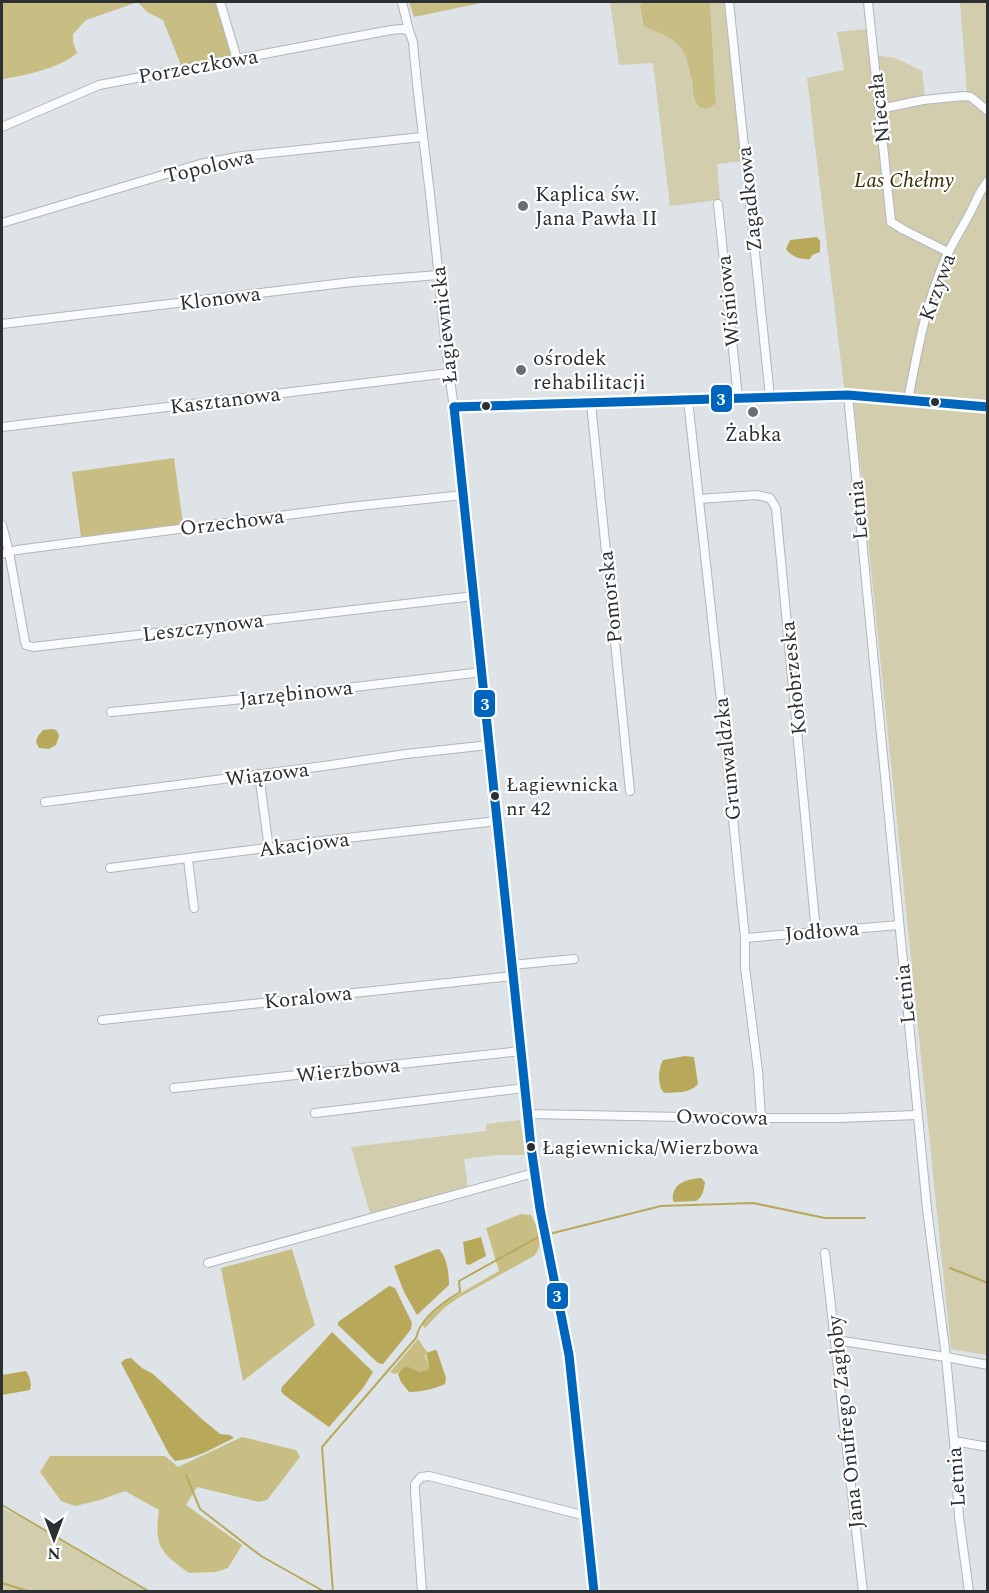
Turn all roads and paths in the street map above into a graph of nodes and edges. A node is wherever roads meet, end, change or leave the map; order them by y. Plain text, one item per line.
1 (220, 2) edge
2 (402, 2) edge
3 (729, 2) edge
4 (868, 2) edge
5 (406, 30) junction
6 (237, 59) junction
7 (880, 109) junction
8 (987, 111) edge
9 (2, 127) edge
10 (422, 137) junction
11 (987, 182) edge
12 (718, 204) dead end
13 (2, 224) edge
14 (948, 252) junction
15 (438, 274) junction
16 (2, 324) edge
17 (449, 374) junction
18 (848, 395) junction
19 (770, 397) junction
20 (738, 399) junction
21 (688, 400) junction
22 (908, 400) junction
23 (591, 403) junction
24 (454, 407) junction
25 (987, 407) edge
26 (2, 427) edge
27 (464, 495) junction
28 (699, 499) junction
29 (2, 525) edge
30 (5, 553) edge
31 (474, 596) junction
32 (482, 672) junction
33 (111, 712) dead end
34 (489, 745) junction
35 (259, 774) junction
36 (630, 791) dead end
37 (45, 802) dead end
38 (497, 821) junction
39 (269, 849) junction
40 (188, 859) junction
41 (110, 868) dead end
42 (194, 908) dead end
43 (898, 925) junction
44 (816, 932) junction
45 (745, 938) junction
46 (574, 959) dead end
47 (513, 970) junction
48 (102, 1020) dead end
49 (521, 1051) junction
50 (174, 1088) dead end
51 (525, 1088) junction
52 (315, 1113) dead end
53 (528, 1114) junction
54 (917, 1115) junction
55 (761, 1118) junction
56 (534, 1173) junction
57 (825, 1253) dead end
58 (208, 1263) dead end
59 (836, 1340) junction
60 (946, 1357) junction
61 (987, 1365) edge
62 (954, 1441) junction
63 (987, 1447) edge
64 (586, 1516) junction
65 (422, 1592) edge
66 (594, 1592) edge
67 (864, 1592) edge
68 (969, 1592) edge

1 - 6 street
2 - 5 street, Łagiewnicka
3 - 19 street, Zagadkowa
4 - 7 street, Niecała
5 - 6 street, Porzeczkowa
5 - 10 street, Łagiewnicka
6 - 9 street, Porzeczkowa
7 - 8 street
7 - 14 street, Niecała
10 - 13 street, Topolowa
10 - 15 street, Łagiewnicka
11 - 14 street, Krzywa
12 - 20 street, Wiśniowa
14 - 22 street, Krzywa
15 - 16 street, Klonowa
15 - 17 street, Łagiewnicka
17 - 24 street, Łagiewnicka
17 - 26 street, Kasztanowa
18 - 19 street
18 - 22 street
18 - 43 street, Letnia
19 - 20 street
20 - 21 street
21 - 23 street
21 - 28 street, Grunwaldzka
22 - 25 street
23 - 24 street
23 - 36 street, Pomorska
24 - 27 street, Łagiewnicka
27 - 30 street, Orzechowa
27 - 31 street, Łagiewnicka
28 - 44 street, Kołobrzeska
28 - 45 street, Grunwaldzka
29 - 30 street, Leszczynowa
30 - 31 street, Leszczynowa
31 - 32 street, Łagiewnicka
32 - 33 street, Jarzębinowa
32 - 34 street, Łagiewnicka
34 - 35 street, Wiązowa
34 - 38 street, Łagiewnicka
35 - 37 street, Wiązowa
35 - 39 street
38 - 39 street, Akacjowa
38 - 47 street, Łagiewnicka
39 - 40 street, Akacjowa
40 - 41 street, Akacjowa
40 - 42 street
43 - 44 street, Jodłowa
43 - 54 street, Letnia
44 - 45 street, Jodłowa
45 - 55 street, Grunwaldzka
46 - 47 street
47 - 48 street, Koralowa
47 - 49 street, Łagiewnicka
49 - 50 street, Wierzbowa
49 - 51 street, Łagiewnicka
51 - 52 street
51 - 53 street, Łagiewnicka
53 - 55 street, Owocowa
53 - 56 street, Łagiewnicka
54 - 55 street, Owocowa
54 - 60 street, Letnia
56 - 58 street
56 - 64 street, Łagiewnicka
57 - 59 street, Jana Onufrego Zagłoby
59 - 60 street
59 - 67 street, Jana Onufrego Zagłoby
60 - 61 street
60 - 62 street, Letnia
62 - 63 street
62 - 68 street, Letnia
64 - 65 street
64 - 66 street, Łagiewnicka

